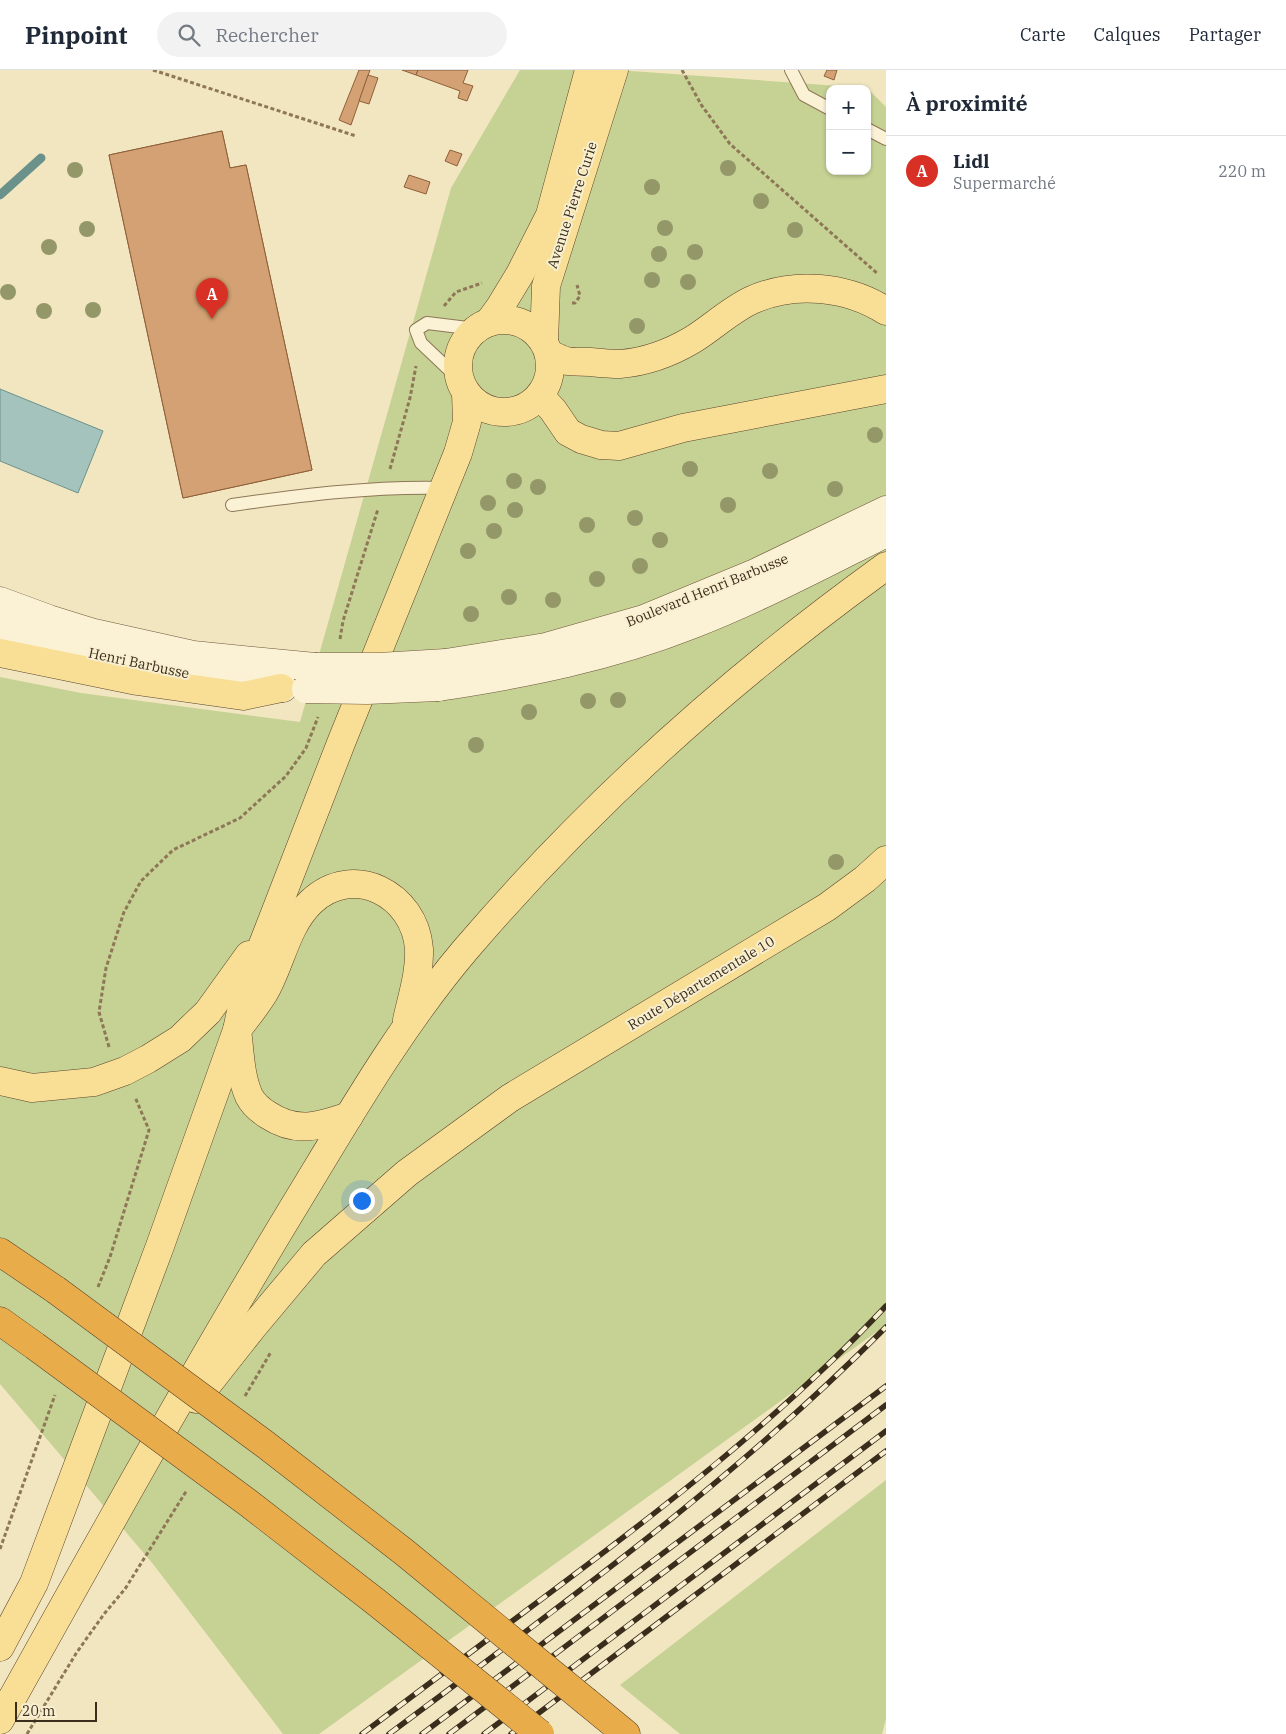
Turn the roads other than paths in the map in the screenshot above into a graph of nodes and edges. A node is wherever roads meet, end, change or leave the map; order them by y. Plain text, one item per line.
1 (589, 70) edge
2 (614, 70) edge
3 (790, 70) edge
4 (826, 106) edge
5 (869, 130) edge
6 (886, 139) edge
7 (886, 311) edge
8 (483, 325) junction
9 (546, 348) junction
10 (463, 386) junction
11 (885, 389) edge
12 (540, 396) junction
13 (445, 488) junction
14 (232, 505) dead end
15 (886, 510) edge
16 (886, 533) edge
17 (886, 566) edge
18 (0, 601) edge
19 (0, 624) edge
20 (0, 653) edge
21 (193, 655) joint
22 (442, 675) junction
23 (301, 681) junction
24 (886, 860) edge
25 (273, 922) junction
26 (406, 1027) junction
27 (237, 1030) junction
28 (0, 1081) edge
29 (350, 1116) junction
30 (0, 1252) edge
31 (0, 1321) edge
32 (134, 1480) junction
33 (0, 1647) edge
34 (0, 1720) edge
35 (540, 1734) edge
36 (626, 1734) edge

1 - 8 main road, Avenue Pierre Curie
2 - 9 main road, Avenue Pierre Curie
3 - 4 lane
5 - 6 lane
7 - 9 main road
8 - 9 main road
8 - 10 main road
8 - 10 lane
9 - 12 main road
10 - 12 main road
10 - 13 main road
11 - 12 main road
13 - 14 lane
13 - 25 main road
15 - 22 main road, Boulevard Henri Barbusse
16 - 22 main road, Boulevard Henri Barbusse
17 - 26 main road
18 - 21 main road, Henri Barbusse
19 - 23 main road, Henri Barbusse
20 - 23 main road
21 - 23 main road, Boulevard Henri Barbusse
22 - 23 main road, Boulevard Henri Barbusse, bridge
24 - 32 main road, Route Départementale 10
25 - 27 main road
25 - 28 main road
26 - 27 main road
26 - 29 main road
27 - 29 main road
27 - 33 main road
29 - 32 main road
30 - 36 highway, bridge
31 - 35 highway, bridge
32 - 34 main road

